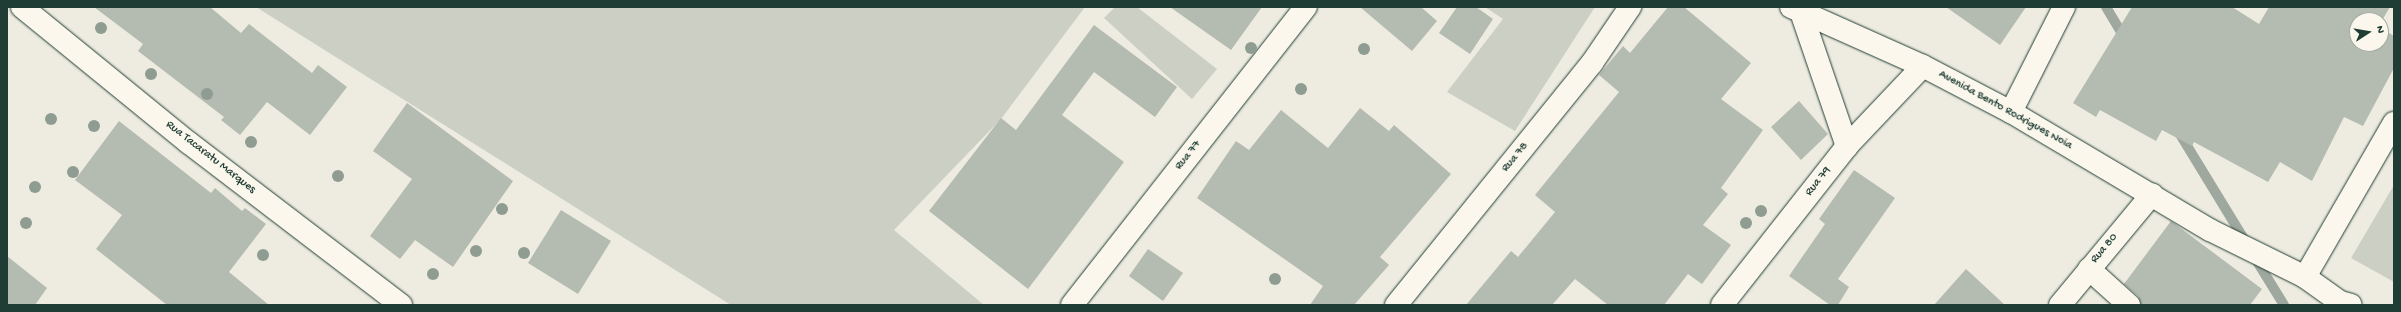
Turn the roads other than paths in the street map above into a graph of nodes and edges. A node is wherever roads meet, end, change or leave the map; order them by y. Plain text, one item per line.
1 (22, 7) edge
2 (1306, 7) edge
3 (1630, 7) edge
4 (2064, 7) edge
5 (1796, 10) edge
6 (1924, 66) junction
7 (2011, 112) junction
8 (2394, 124) edge
9 (1846, 146) junction
10 (2152, 194) junction
11 (2089, 269) junction
12 (2305, 277) junction
13 (2344, 304) edge
14 (401, 305) edge
15 (1072, 305) edge
16 (1396, 305) edge
17 (1722, 305) edge
18 (2060, 305) edge
19 (2129, 305) edge

1 - 14 street, Rua Tacaratu Marques
2 - 15 street, Rua 77
3 - 16 street, Rua 78
4 - 7 street
5 - 6 street, Avenida Bento Rodrigues Noia
5 - 9 street
6 - 7 street, Avenida Bento Rodrigues Noia
6 - 9 street, Rua 79
7 - 10 street, Avenida Bento Rodrigues Noia
8 - 12 street
9 - 17 street, Rua 79
10 - 11 street, Rua 80
10 - 12 street, Avenida Bento Rodrigues Noia
11 - 18 street, Rua 80
11 - 19 street
12 - 13 street, Avenida Bento Rodrigues Noia

